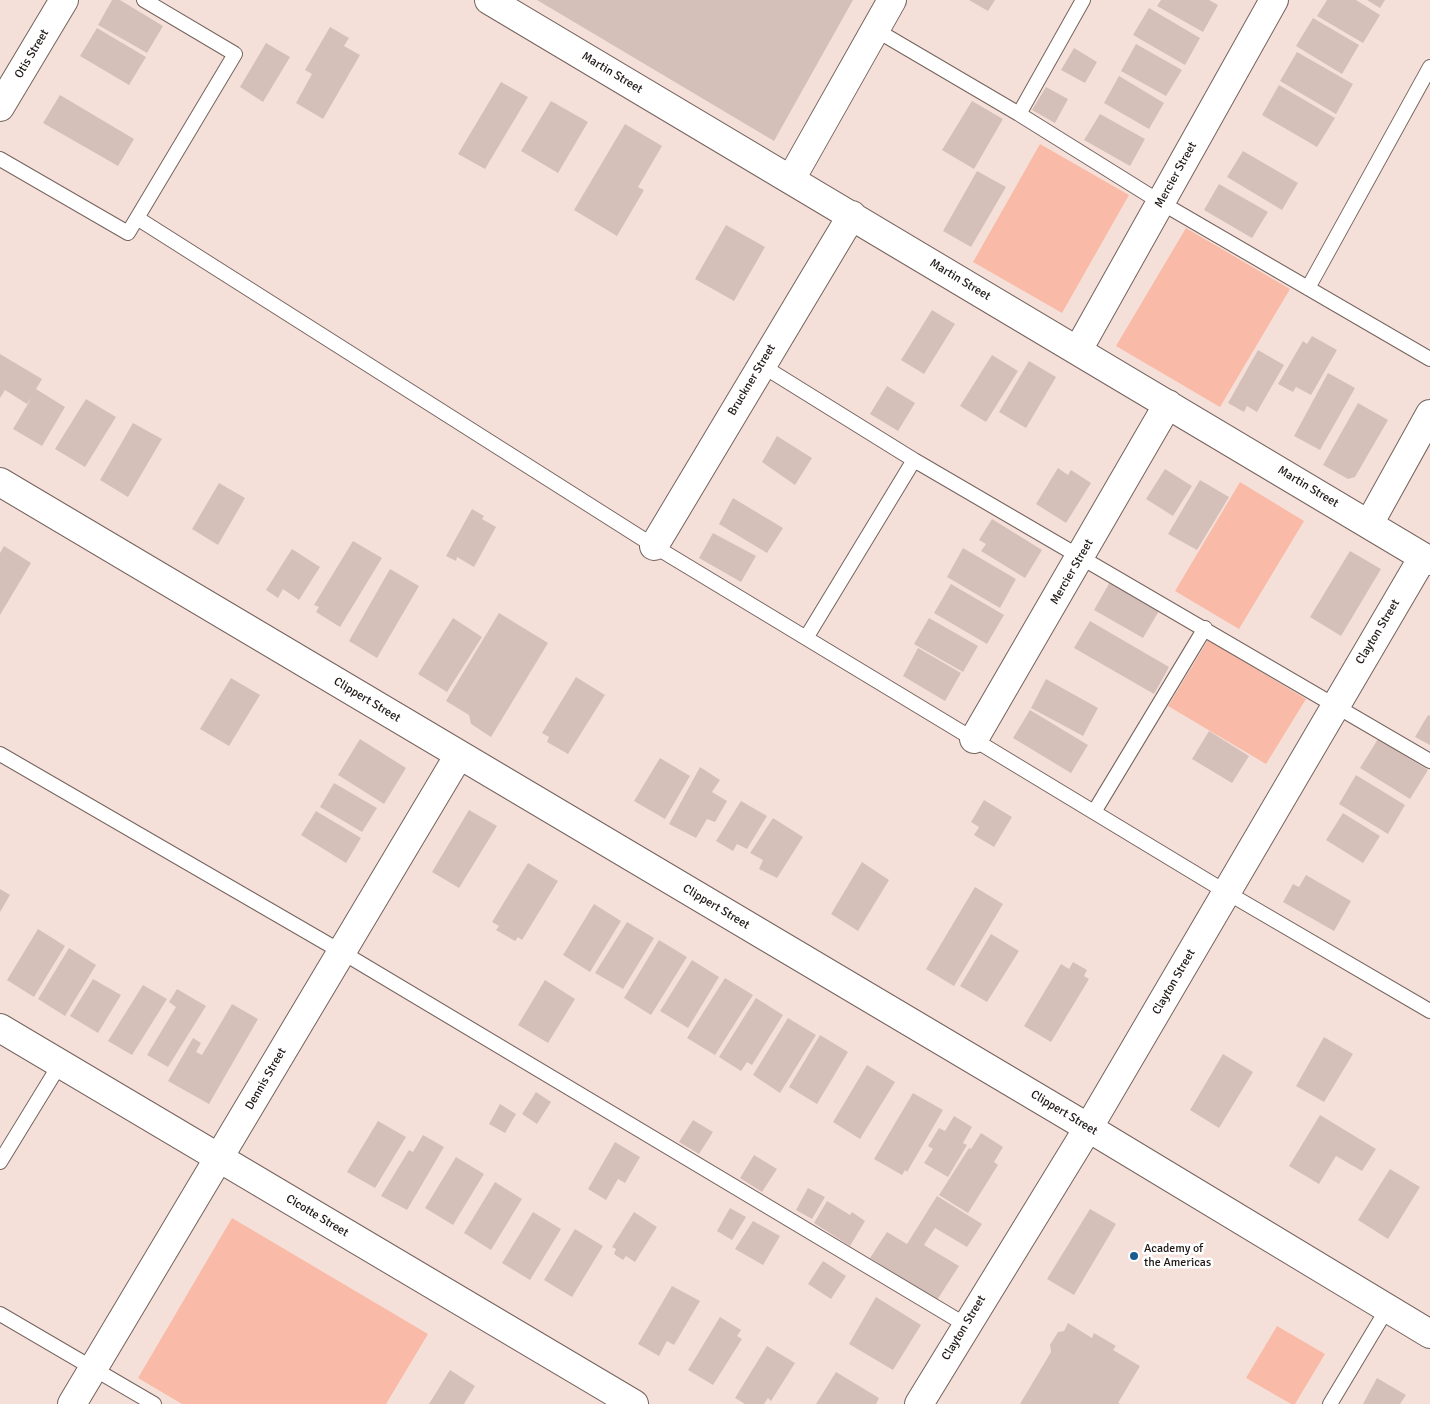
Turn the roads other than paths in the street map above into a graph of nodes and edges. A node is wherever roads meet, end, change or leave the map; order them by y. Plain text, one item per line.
1 (64, 0) edge
2 (144, 0) edge
3 (489, 0) edge
4 (892, 0) edge
5 (1082, 0) edge
6 (1274, 0) edge
7 (876, 30) junction
8 (1430, 67) edge
9 (0, 107) edge
10 (1019, 114) junction
11 (0, 159) edge
12 (791, 179) junction
13 (1160, 202) junction
14 (852, 215) junction
15 (137, 218) junction
16 (1308, 288) junction
17 (1078, 350) junction
18 (1430, 359) edge
19 (761, 365) junction
20 (1168, 404) junction
21 (1430, 414) edge
22 (914, 460) junction
23 (0, 482) edge
24 (1369, 524) junction
25 (654, 546) junction
26 (1081, 557) junction
27 (1427, 559) edge
28 (1205, 628) junction
29 (806, 638) junction
30 (1335, 704) junction
31 (974, 739) junction
32 (0, 754) edge
33 (459, 755) junction
34 (1430, 761) edge
35 (1094, 812) junction
36 (1226, 892) junction
37 (340, 951) junction
38 (1430, 1011) edge
39 (0, 1028) edge
40 (60, 1064) junction
41 (1087, 1127) junction
42 (220, 1159) junction
43 (0, 1162) edge
44 (1387, 1309) junction
45 (0, 1314) edge
46 (966, 1325) junction
47 (1430, 1334) edge
48 (93, 1369) junction
49 (72, 1404) edge
50 (154, 1404) edge
51 (634, 1404) edge
52 (919, 1404) edge
53 (1330, 1404) edge

1 - 9 street, Otis Street
2 - 15 lane
3 - 12 street, Martin Street
4 - 7 street
5 - 10 lane
6 - 13 street, Mercier Street
7 - 10 lane
7 - 12 street
8 - 16 lane
10 - 13 lane
11 - 15 lane
12 - 14 street, Martin Street
13 - 16 lane
13 - 17 street, Mercier Street
14 - 17 street, Martin Street
14 - 19 street, Bruckner Street
15 - 25 lane
16 - 18 lane
17 - 20 street, Martin Street
19 - 22 lane
19 - 25 street, Bruckner Street
20 - 24 street, Martin Street
20 - 26 street, Mercier Street
21 - 24 street
22 - 26 lane
22 - 29 lane
23 - 33 street, Clippert Street
24 - 27 street, Martin Street
25 - 29 lane
26 - 28 lane
26 - 31 street, Mercier Street
27 - 30 street, Clayton Street
28 - 30 lane
28 - 35 lane
29 - 31 lane
30 - 34 lane
30 - 36 street, Clayton Street
31 - 35 lane
32 - 37 lane
33 - 37 street, Dennis Street
33 - 41 street, Clippert Street
35 - 36 lane
36 - 38 lane
36 - 41 street, Clayton Street
37 - 42 street, Dennis Street
37 - 46 lane
39 - 40 street, Cicotte Street
40 - 42 street, Cicotte Street
40 - 43 lane
41 - 44 street, Clippert Street
41 - 46 street, Clayton Street
42 - 48 street, Dennis Street
42 - 51 street, Cicotte Street
44 - 47 street, Clippert Street
44 - 53 lane
45 - 48 lane
46 - 52 street, Clayton Street
48 - 49 street, Dennis Street
48 - 50 lane

